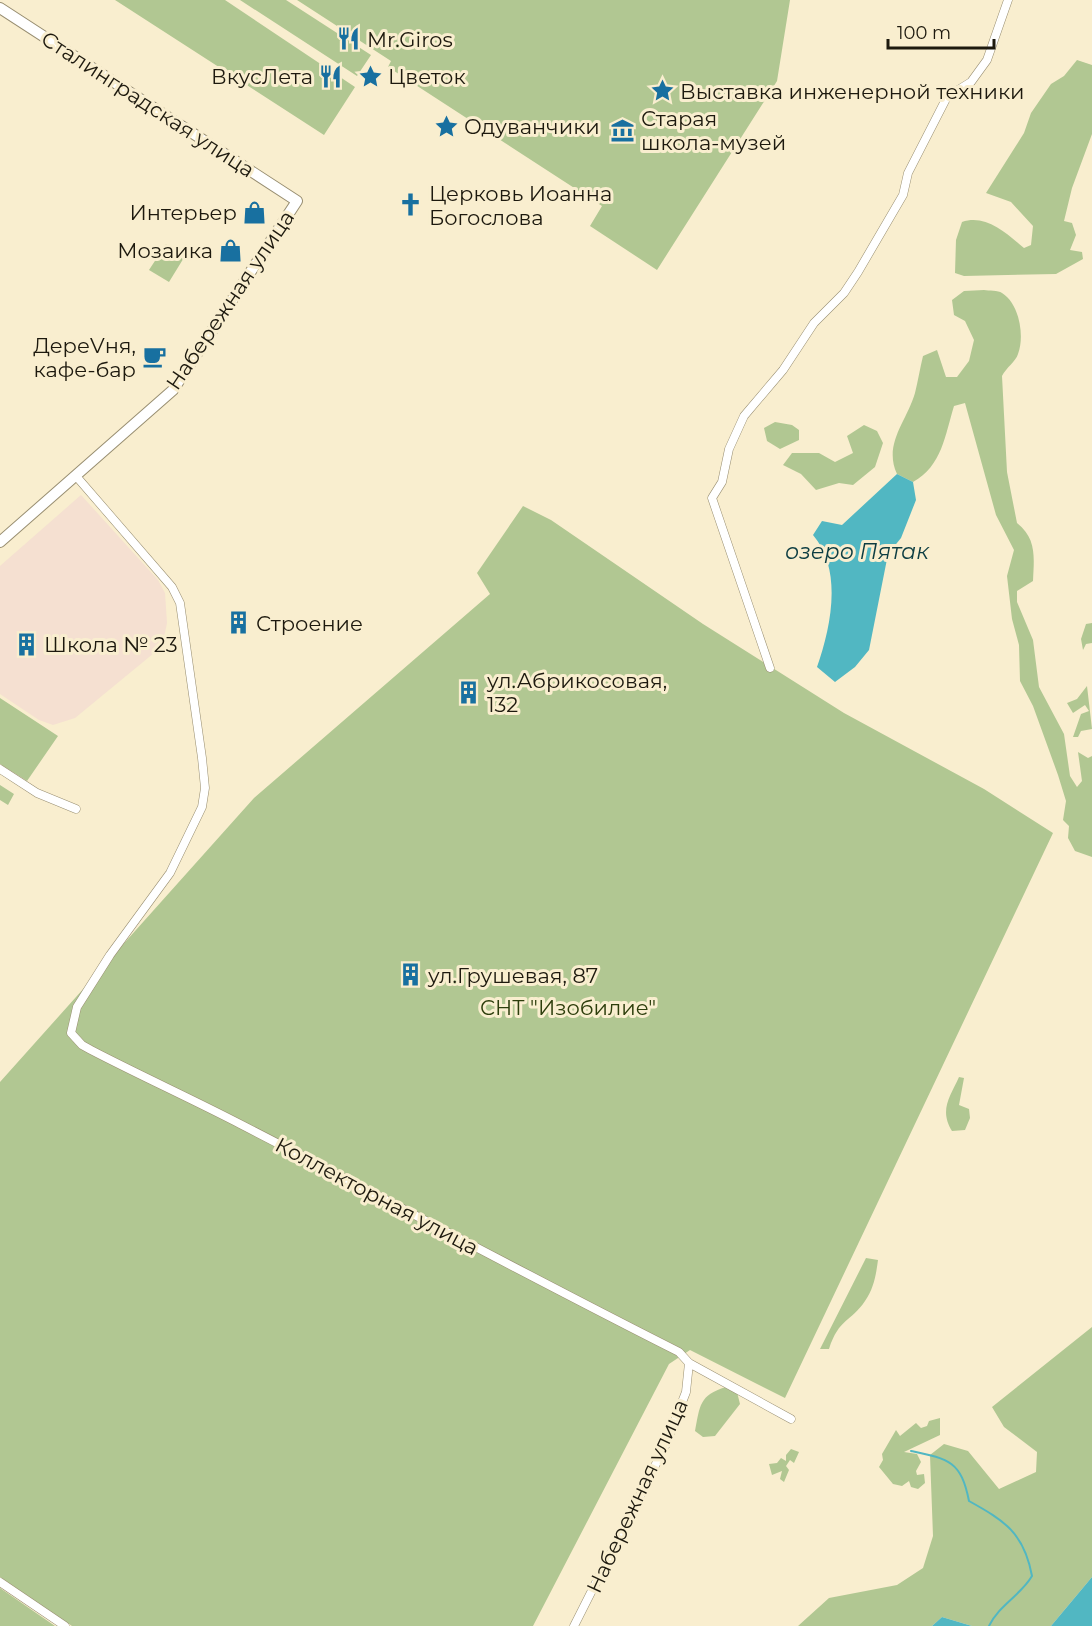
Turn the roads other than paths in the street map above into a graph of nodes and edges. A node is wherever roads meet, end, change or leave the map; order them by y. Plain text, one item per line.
1 (1008, 0) edge
2 (0, 8) edge
3 (297, 201) joint
4 (76, 476) junction
5 (0, 542) edge
6 (770, 668) dead end
7 (0, 769) edge
8 (76, 809) dead end
9 (689, 1363) junction
10 (791, 1419) dead end
11 (0, 1582) edge
12 (65, 1626) edge
13 (574, 1626) edge

1 - 6 street
2 - 3 street, Сталинградская улица
3 - 4 street, Набережная улица
4 - 5 street, Набережная улица
4 - 9 street, Коллекторная улица
7 - 8 street
9 - 10 street, Коллекторная улица
9 - 13 street, Набережная улица
11 - 12 street

